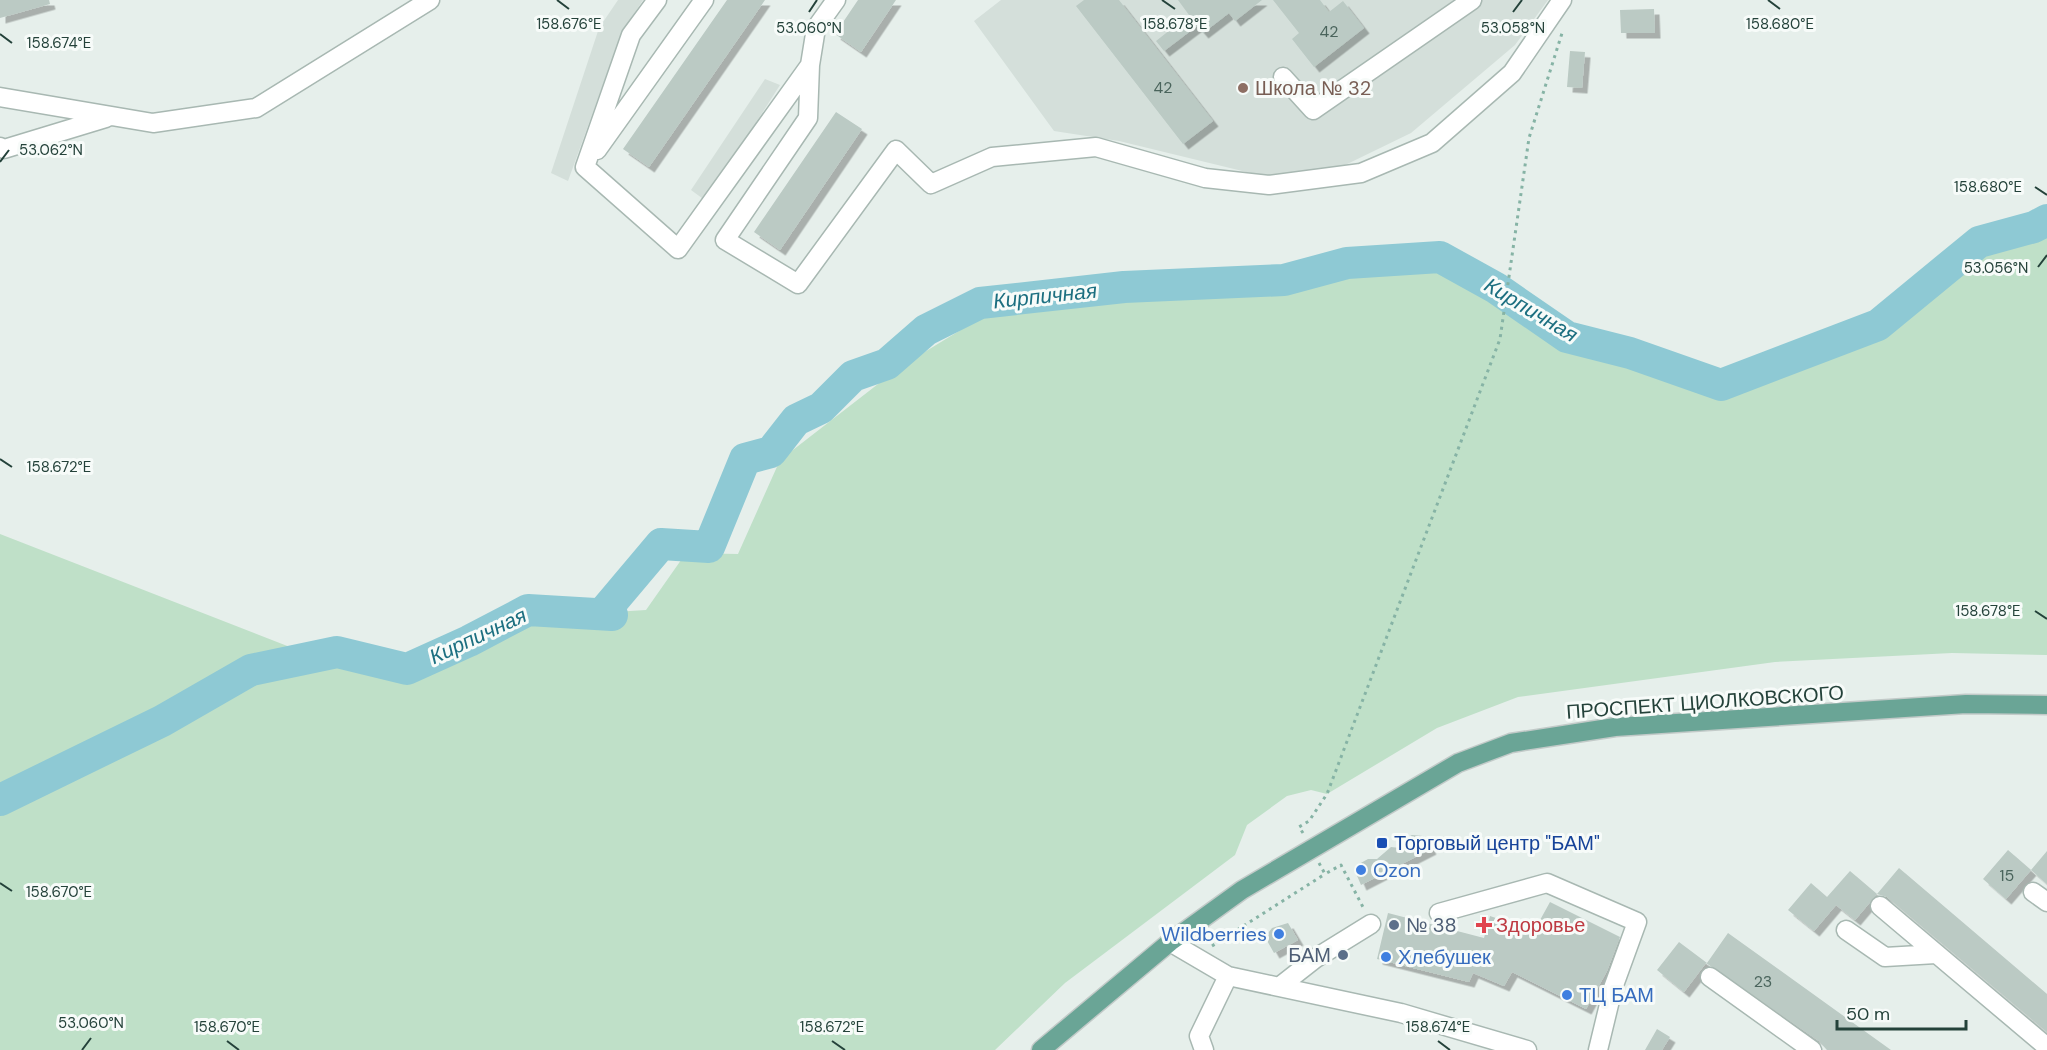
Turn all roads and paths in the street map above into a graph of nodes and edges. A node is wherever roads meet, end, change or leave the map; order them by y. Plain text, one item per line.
1 (430, 0) edge
2 (657, 0) edge
3 (704, 0) edge
4 (836, 0) edge
5 (1472, 0) edge
6 (1562, 0) edge
7 (1566, 21) dead end
8 (810, 65) junction
9 (1283, 77) dead end
10 (0, 97) edge
11 (111, 116) junction
12 (0, 147) edge
13 (585, 167) junction
14 (2047, 705) edge
15 (1327, 794) dead end
16 (1324, 874) dead end
17 (1354, 889) dead end
18 (1880, 906) dead end
19 (1439, 913) dead end
20 (1371, 924) joint
21 (1846, 930) dead end
22 (1170, 942) junction
23 (1936, 954) junction
24 (1195, 957) junction
25 (1228, 976) junction
26 (1710, 977) dead end
27 (1279, 987) junction
28 (1507, 1047) edge
29 (2047, 1047) edge
30 (1041, 1050) edge
31 (1204, 1050) edge
32 (1527, 1050) edge
33 (1598, 1050) edge
34 (1812, 1050) edge

1 - 11 street
2 - 13 street
3 - 13 street
4 - 8 street
5 - 9 street
6 - 8 street
7 - 15 path
8 - 13 street
10 - 11 street
11 - 12 street
14 - 22 main road, ПРОСПЕКТ ЦИОЛКОВСКОГО
16 - 24 path
17 - 20 path
18 - 23 street
19 - 33 street
20 - 27 street
21 - 23 street
22 - 24 street
22 - 30 main road, ПРОСПЕКТ ЦИОЛКОВСКОГО
23 - 29 street
24 - 25 street
25 - 27 street
25 - 31 street
26 - 34 street
27 - 28 street
28 - 32 street

